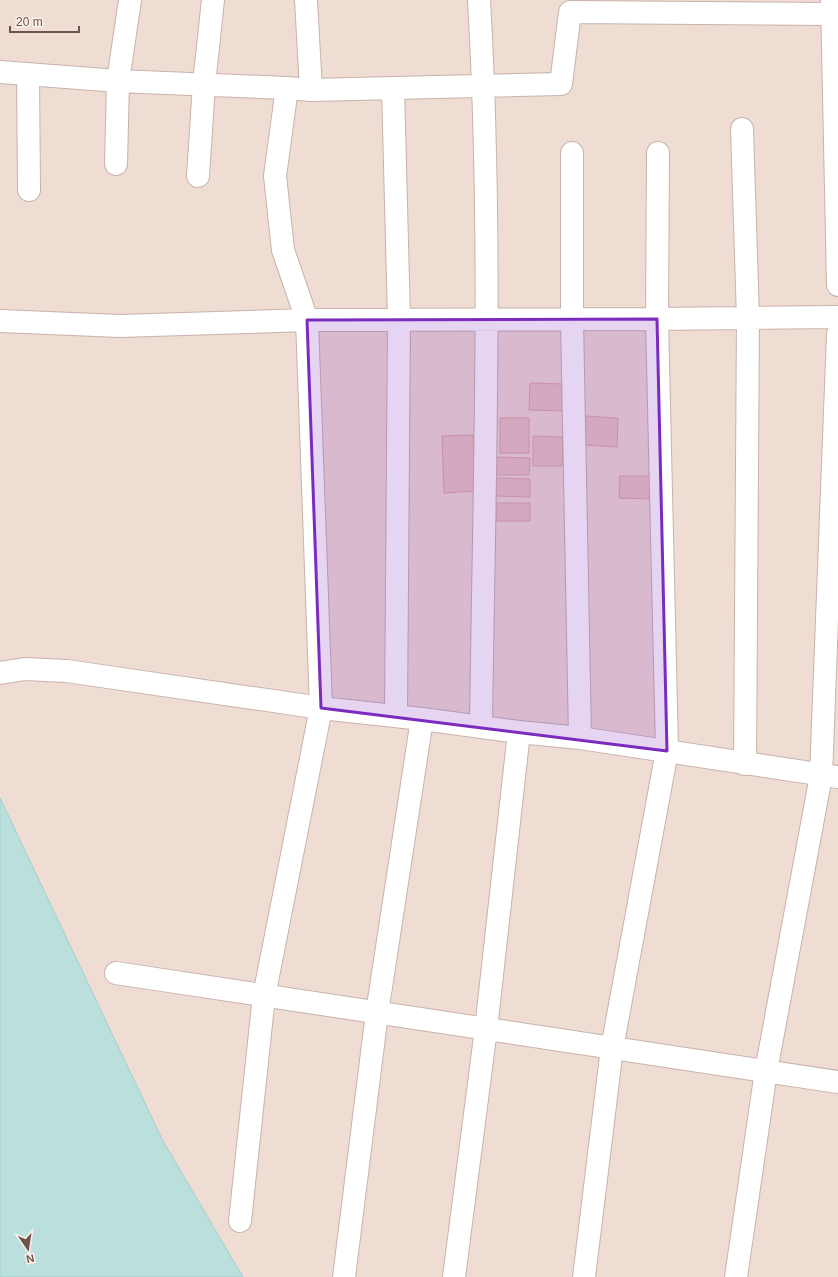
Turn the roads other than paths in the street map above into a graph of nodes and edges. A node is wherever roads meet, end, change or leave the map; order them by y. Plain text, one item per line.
1 (130, 0) edge
2 (213, 0) edge
3 (306, 0) edge
4 (479, 0) edge
5 (571, 6) edge
6 (832, 7) edge
7 (0, 72) edge
8 (28, 74) junction
9 (118, 81) junction
10 (204, 84) junction
11 (484, 85) junction
12 (287, 88) junction
13 (393, 88) junction
14 (311, 90) junction
15 (742, 129) dead end
16 (572, 153) dead end
17 (658, 153) dead end
18 (116, 164) dead end
19 (198, 176) dead end
20 (29, 190) dead end
21 (838, 284) edge
22 (838, 317) edge
23 (748, 318) junction
24 (399, 319) junction
25 (487, 319) junction
26 (572, 319) junction
27 (656, 319) junction
28 (307, 320) junction
29 (0, 321) edge
30 (838, 334) edge
31 (0, 673) edge
32 (321, 708) junction
33 (396, 716) junction
34 (422, 718) junction
35 (481, 726) junction
36 (520, 732) junction
37 (580, 738) junction
38 (667, 751) junction
39 (745, 764) junction
40 (830, 776) edge
41 (116, 974) dead end
42 (264, 996) junction
43 (377, 1013) junction
44 (486, 1029) junction
45 (612, 1048) junction
46 (766, 1071) junction
47 (838, 1082) edge
48 (240, 1221) dead end
49 (344, 1277) edge
50 (454, 1277) edge
51 (584, 1277) edge
52 (736, 1277) edge

1 - 9 street
2 - 10 street
3 - 14 street
4 - 11 street
5 - 6 street
5 - 11 street
6 - 21 street
7 - 8 street
8 - 9 street
8 - 20 street
9 - 10 street
9 - 18 street
10 - 12 street
10 - 19 street
11 - 13 street
11 - 25 street
12 - 14 street
12 - 28 street
13 - 14 street
13 - 24 street
15 - 23 street
16 - 26 street
17 - 27 street
22 - 23 street
23 - 27 street
23 - 39 street
24 - 25 street
24 - 28 street
24 - 33 street
25 - 26 street
25 - 35 street
26 - 27 street
26 - 37 street
27 - 38 street
28 - 29 street
28 - 32 street
30 - 40 street
31 - 32 street
32 - 33 street
32 - 42 street
33 - 34 street
34 - 35 street
34 - 43 street
35 - 36 street
36 - 37 street
36 - 44 street
37 - 38 street
38 - 39 street
38 - 45 street
39 - 40 street
40 - 46 street
41 - 42 street
42 - 43 street
42 - 48 street
43 - 44 street
43 - 49 street
44 - 45 street
44 - 50 street
45 - 46 street
45 - 51 street
46 - 47 street
46 - 52 street

